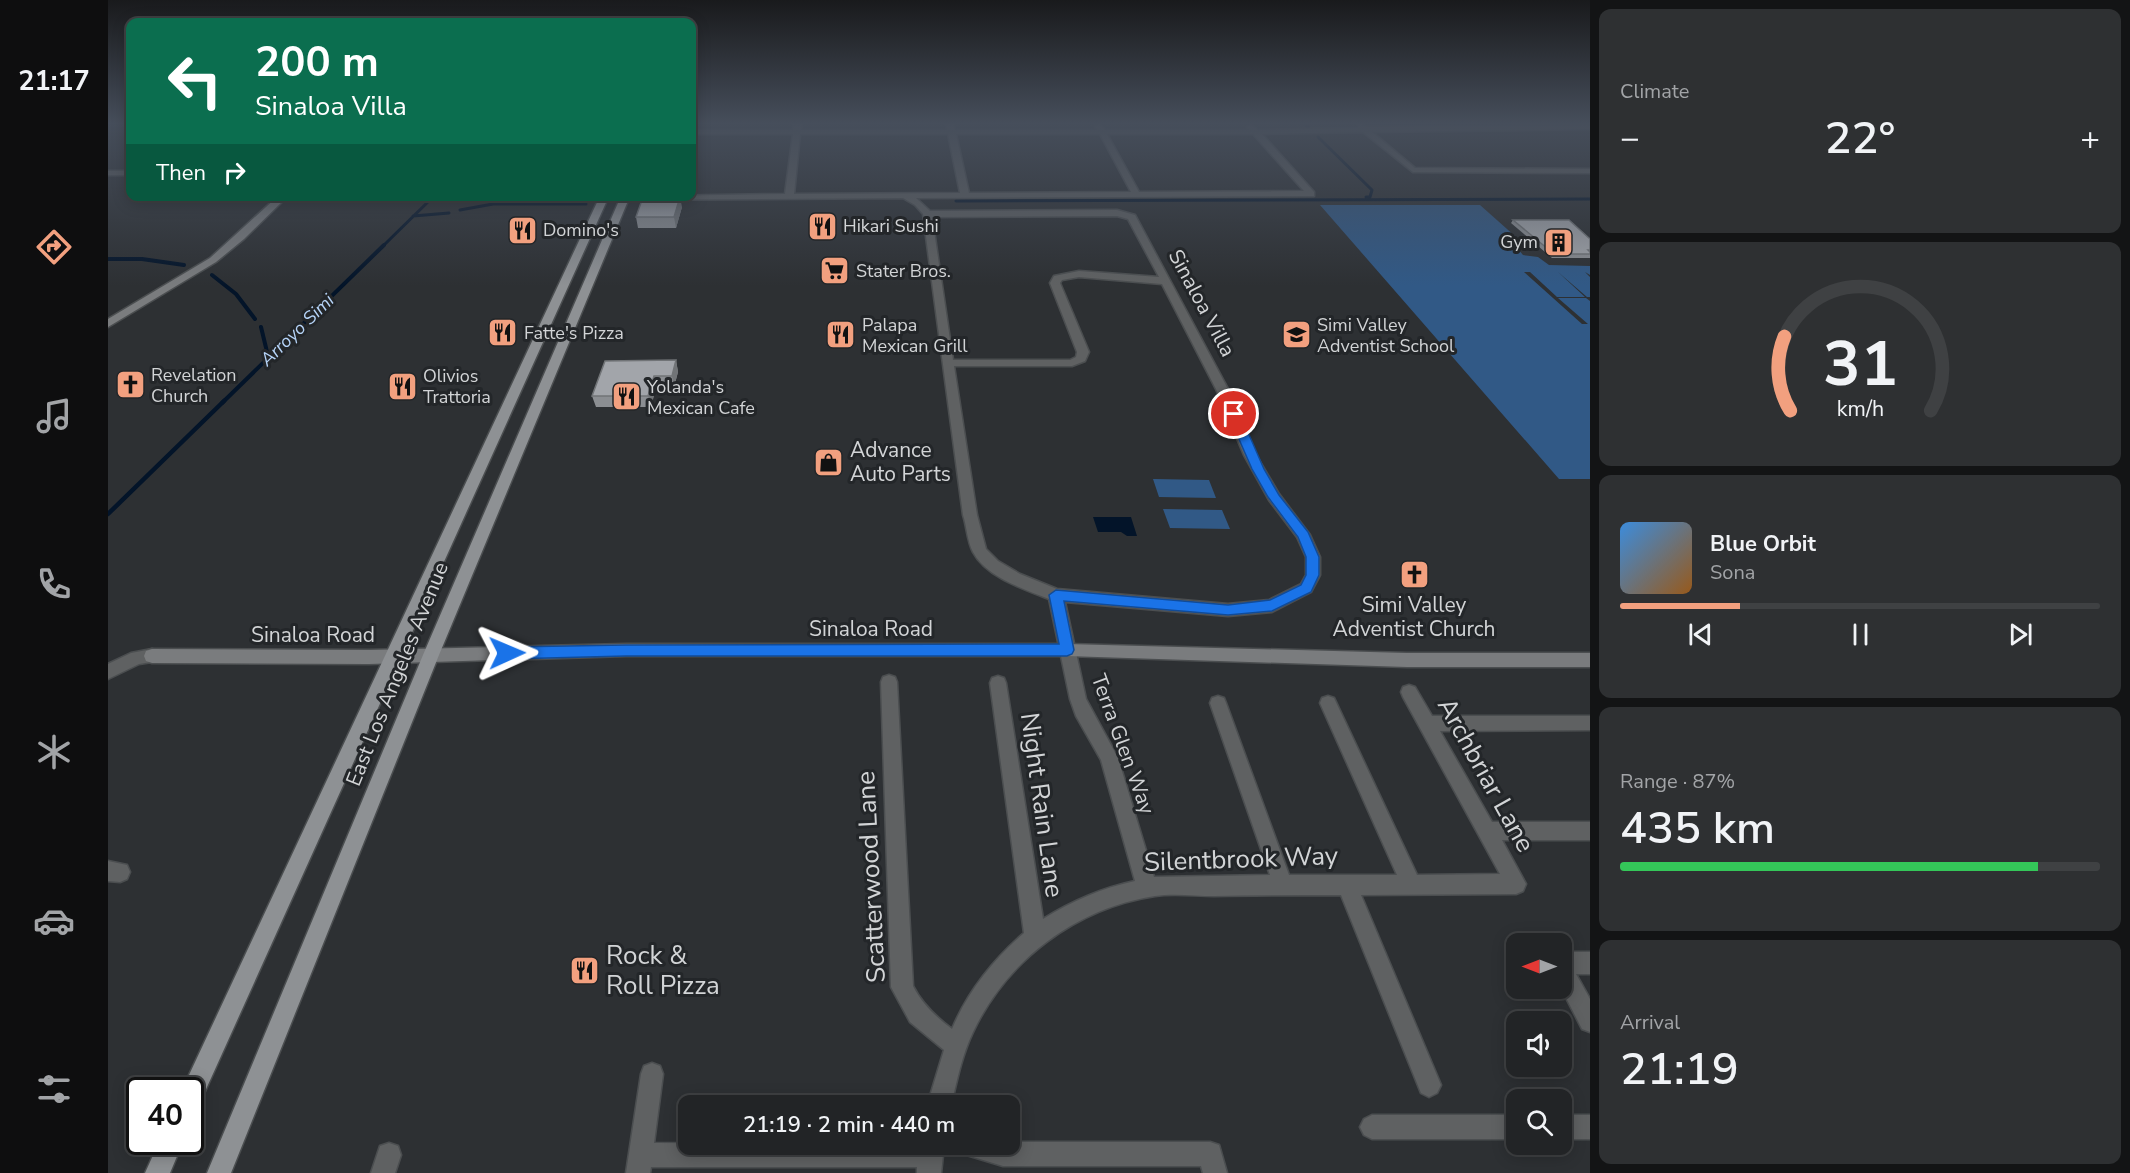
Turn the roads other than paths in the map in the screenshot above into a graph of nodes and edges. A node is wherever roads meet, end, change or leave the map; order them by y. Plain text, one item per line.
1 (791, 177) edge
2 (961, 177) edge
3 (1127, 177) edge
4 (1295, 177) edge
5 (1136, 194) junction
6 (965, 195) junction
7 (905, 196) junction
8 (696, 197) edge
9 (789, 197) junction
10 (279, 201) edge
11 (602, 201) edge
12 (624, 201) edge
13 (927, 214) junction
14 (1166, 281) junction
15 (108, 324) edge
16 (950, 363) junction
17 (1056, 595) junction
18 (1066, 646) junction
19 (431, 655) junction
20 (392, 656) junction
21 (1590, 660) edge
22 (108, 672) edge
23 (889, 682) dead end
24 (998, 683) dead end
25 (1409, 692) dead end
26 (1218, 703) dead end
27 (1328, 703) dead end
28 (1590, 723) edge
29 (1426, 724) junction
30 (1486, 831) junction
31 (1590, 831) edge
32 (1516, 884) joint
33 (1283, 885) junction
34 (1347, 885) junction
35 (1412, 885) junction
36 (1147, 888) junction
37 (1035, 935) junction
38 (1572, 963) edge
39 (1590, 963) edge
40 (1572, 988) edge
41 (1590, 1021) edge
42 (956, 1045) junction
43 (652, 1074) dead end
44 (200, 1077) edge
45 (1429, 1085) dead end
46 (942, 1095) edge
47 (1372, 1127) dead end
48 (1506, 1127) edge
49 (1572, 1127) edge
50 (1590, 1127) edge
51 (1020, 1154) edge
52 (165, 1155) edge
53 (639, 1164) edge
54 (930, 1164) edge
55 (157, 1173) edge
56 (219, 1173) edge
57 (1215, 1173) edge

1 - 9 street
2 - 6 street
3 - 5 street
4 - 5 street
5 - 6 street
6 - 7 street
7 - 9 street
7 - 13 street
8 - 9 street
10 - 15 street
11 - 20 main road, East Los Angeles Avenue
12 - 19 main road, East Los Angeles Avenue
13 - 14 street, Sinaloa Villa
13 - 16 street, Sinaloa Villa
14 - 16 street
14 - 17 street, Sinaloa Villa
16 - 17 street, Sinaloa Villa
17 - 18 street
18 - 19 street, Sinaloa Road
18 - 21 street, Sinaloa Road
18 - 36 street, Terra Glen Way
19 - 20 street, Sinaloa Road
19 - 56 main road, East Los Angeles Avenue
20 - 22 street, Sinaloa Road
20 - 44 main road, East Los Angeles Avenue
23 - 42 street, Scatterwood Lane
24 - 37 street, Night Rain Lane
25 - 29 street, Archbriar Lane
26 - 33 street
27 - 35 street
28 - 29 street
29 - 30 street, Archbriar Lane
30 - 31 street
30 - 32 street, Archbriar Lane
32 - 35 street, Silentbrook Way
33 - 34 street, Silentbrook Way
33 - 36 street, Silentbrook Way
34 - 35 street, Silentbrook Way
34 - 45 street
36 - 37 street, Silentbrook Way
37 - 42 street, Silentbrook Way
38 - 39 street
40 - 41 street
42 - 46 street, Silentbrook Way
43 - 53 street
47 - 48 street
49 - 50 street
51 - 57 street
52 - 55 main road
53 - 54 street

